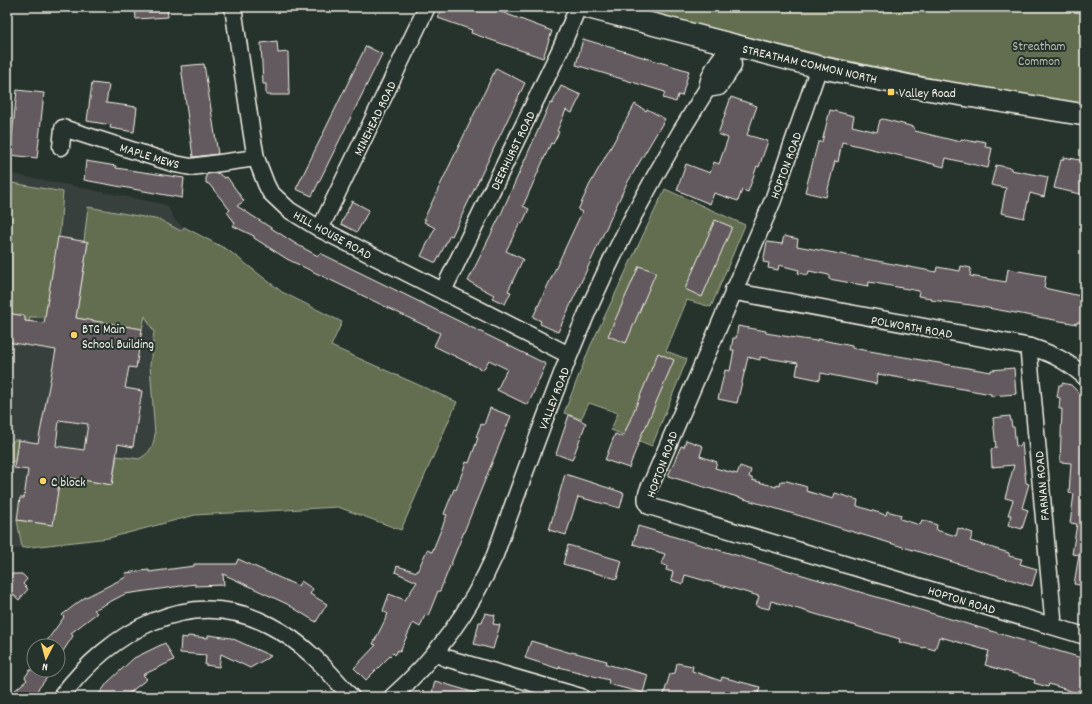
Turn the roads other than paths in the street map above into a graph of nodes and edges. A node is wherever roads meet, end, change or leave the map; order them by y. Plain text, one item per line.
1 (233, 7) edge
2 (427, 7) edge
3 (578, 7) edge
4 (586, 7) edge
5 (731, 46) junction
6 (819, 67) junction
7 (1085, 115) edge
8 (61, 147) dead end
9 (256, 158) junction
10 (320, 229) junction
11 (733, 290) junction
12 (443, 292) junction
13 (1030, 348) junction
14 (569, 355) junction
15 (1085, 377) edge
16 (1052, 625) junction
17 (1085, 636) edge
18 (435, 653) junction
19 (61, 697) edge
20 (351, 697) edge
21 (392, 697) edge
22 (581, 697) edge

1 - 9 street, HILL HOUSE ROAD
2 - 10 street, MINEHEAD ROAD
3 - 12 street, DEERHURST ROAD
4 - 5 main road, STREATHAM COMMON NORTH
5 - 6 main road, STREATHAM COMMON NORTH
5 - 14 street, VALLEY ROAD
6 - 7 main road, STREATHAM COMMON NORTH
6 - 11 street, HOPTON ROAD
8 - 9 street, MAPLE MEWS
9 - 10 street, HILL HOUSE ROAD
10 - 12 street, HILL HOUSE ROAD
11 - 13 street, POLWORTH ROAD
11 - 16 street, HOPTON ROAD
12 - 14 street, HILL HOUSE ROAD
13 - 15 street, POLWORTH ROAD
13 - 16 street, FARNAN ROAD
14 - 18 street, VALLEY ROAD
16 - 17 street, HOPTON ROAD
18 - 21 street, VALLEY ROAD
18 - 22 street
19 - 20 street

